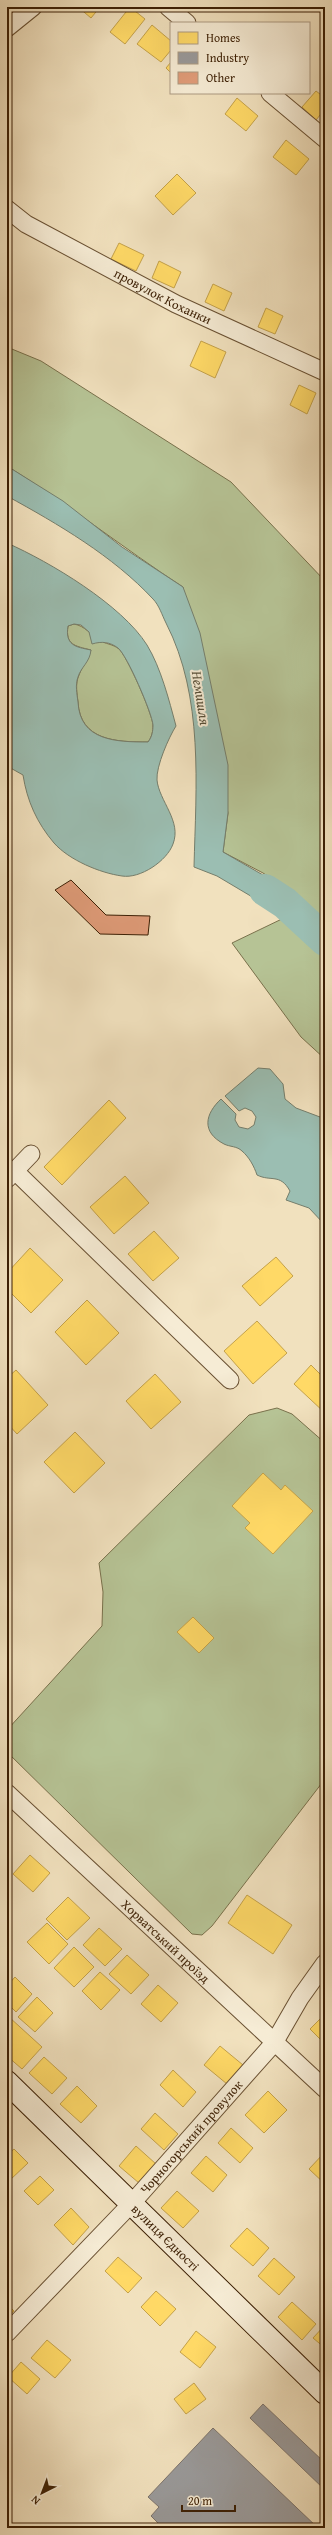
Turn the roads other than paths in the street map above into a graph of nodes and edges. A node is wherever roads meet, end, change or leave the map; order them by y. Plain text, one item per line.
1 (33, 7) edge
2 (168, 7) edge
3 (186, 22) edge
4 (7, 28) edge
5 (271, 94) edge
6 (325, 139) edge
7 (7, 209) edge
8 (325, 372) edge
9 (31, 1154) dead end
10 (11, 1175) edge
11 (230, 1380) dead end
12 (7, 1793) edge
13 (325, 1963) edge
14 (274, 2043) junction
15 (7, 2082) edge
16 (325, 2090) edge
17 (132, 2203) junction
18 (7, 2333) edge
19 (325, 2393) edge

1 - 4 street
2 - 3 street
5 - 6 street
7 - 8 street, провулок Коханки
9 - 10 street
10 - 11 street
12 - 14 street, Хорватський проїзд
13 - 14 street, Чорногорський провулок
14 - 16 street, Хорватський проїзд
14 - 17 street, Чорногорський провулок
15 - 17 main road, вулиця Єдності
17 - 18 street, Чорногорський провулок
17 - 19 main road, вулиця Єдності

